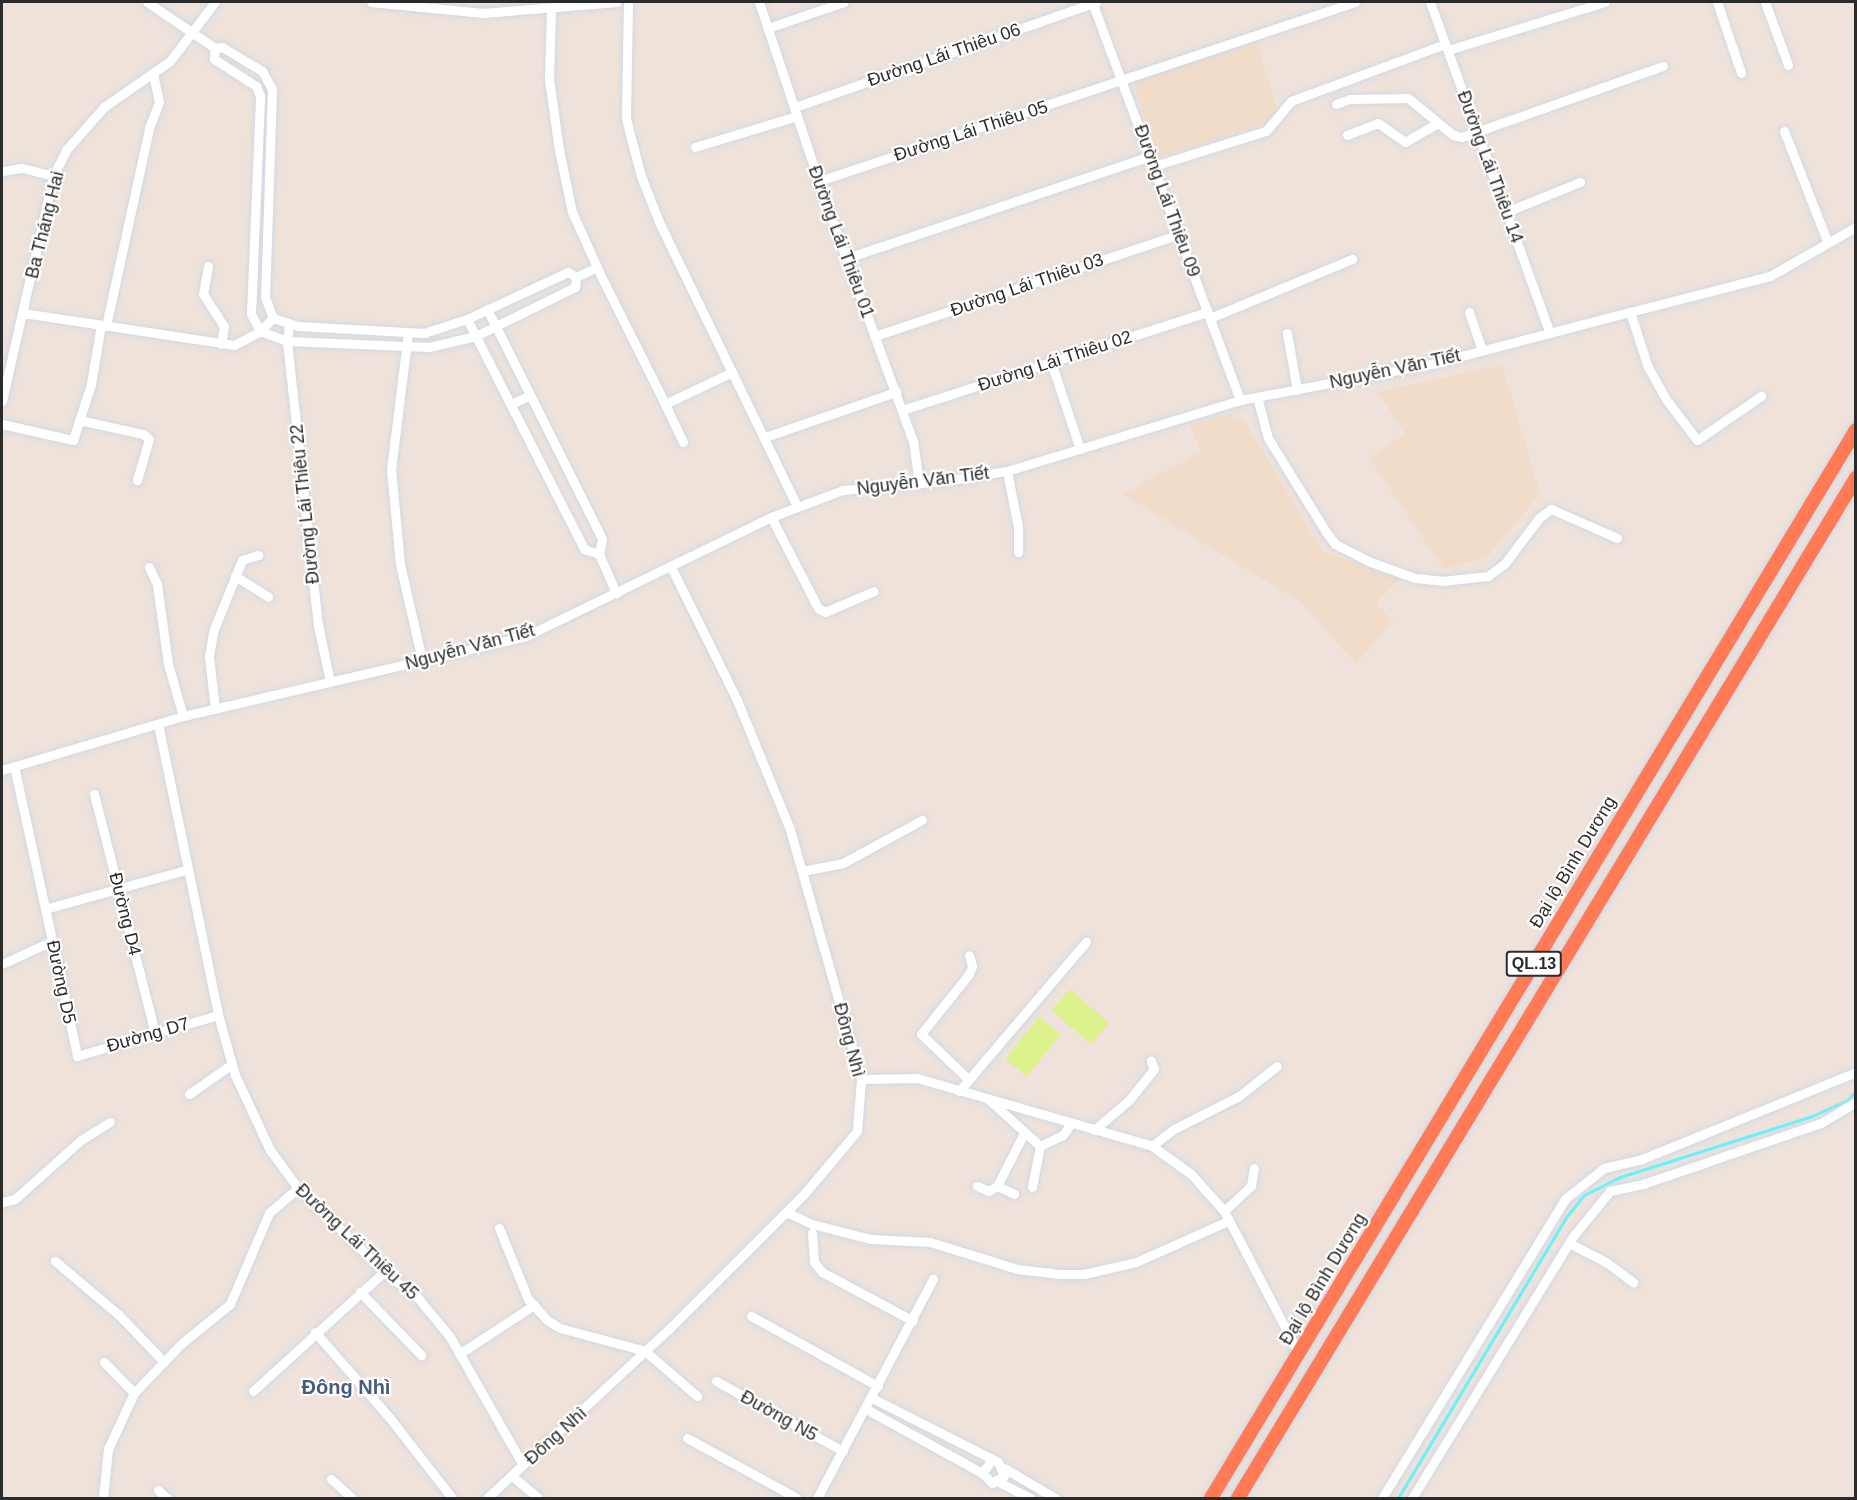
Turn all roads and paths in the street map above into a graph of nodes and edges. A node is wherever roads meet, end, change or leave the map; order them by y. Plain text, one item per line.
1 (147, 2) edge
2 (215, 2) edge
3 (371, 2) edge
4 (617, 2) edge
5 (628, 2) edge
6 (759, 2) edge
7 (844, 2) edge
8 (1094, 2) edge
9 (1355, 2) edge
10 (1430, 2) edge
11 (1605, 2) edge
12 (1717, 2) edge
13 (1765, 2) edge
14 (551, 8) junction
15 (768, 28) junction
16 (194, 32) junction
17 (1447, 47) junction
18 (215, 48) junction
19 (1788, 64) dead end
20 (1663, 66) dead end
21 (153, 73) junction
22 (1742, 74) dead end
23 (1122, 80) junction
24 (1336, 104) dead end
25 (796, 112) junction
26 (1438, 123) junction
27 (1784, 131) dead end
28 (1477, 132) junction
29 (1347, 135) dead end
30 (695, 147) dead end
31 (1150, 156) junction
32 (1154, 166) junction
33 (2, 171) edge
34 (54, 176) junction
35 (819, 181) junction
36 (1581, 182) dead end
37 (1506, 212) junction
38 (1856, 227) edge
39 (1179, 234) junction
40 (1828, 243) junction
41 (847, 258) junction
42 (1352, 259) dead end
43 (208, 266) dead end
44 (597, 267) junction
45 (576, 277) junction
46 (487, 309) junction
47 (1468, 312) dead end
48 (1630, 312) junction
49 (23, 313) junction
50 (1209, 315) junction
51 (273, 318) junction
52 (468, 319) junction
53 (103, 325) junction
54 (290, 325) junction
55 (496, 327) junction
56 (260, 331) junction
57 (408, 333) junction
58 (1287, 333) dead end
59 (1550, 333) junction
60 (476, 336) junction
61 (875, 336) junction
62 (287, 341) junction
63 (221, 344) junction
64 (408, 348) junction
65 (1482, 350) junction
66 (1051, 362) junction
67 (732, 372) junction
68 (1297, 390) junction
69 (896, 392) junction
70 (530, 394) junction
71 (1761, 396) dead end
72 (1257, 397) junction
73 (1240, 400) junction
74 (2, 402) edge
75 (511, 404) junction
76 (665, 404) junction
77 (902, 410) junction
78 (79, 420) junction
79 (2, 424) edge
80 (1856, 430) edge
81 (765, 437) junction
82 (684, 442) dead end
83 (1080, 449) junction
84 (1007, 471) junction
85 (569, 472) junction
86 (137, 480) dead end
87 (550, 481) junction
88 (919, 483) junction
89 (1853, 488) edge
90 (797, 506) junction
91 (771, 517) junction
92 (1617, 538) dead end
93 (1018, 552) dead end
94 (599, 554) junction
95 (258, 555) dead end
96 (149, 567) dead end
97 (671, 567) junction
98 (235, 576) junction
99 (874, 591) dead end
100 (616, 593) junction
101 (268, 597) dead end
102 (1731, 637) junction
103 (1753, 650) junction
104 (422, 660) junction
105 (330, 682) junction
106 (215, 709) junction
107 (183, 716) junction
108 (158, 724) junction
109 (14, 766) junction
110 (2, 770) edge
111 (94, 794) dead end
112 (922, 820) dead end
113 (186, 870) junction
114 (802, 871) junction
115 (118, 889) junction
116 (45, 909) junction
117 (52, 940) junction
118 (1086, 942) dead end
119 (969, 955) dead end
120 (2, 964) edge
121 (218, 1015) junction
122 (155, 1033) junction
123 (77, 1056) joint
124 (1151, 1061) dead end
125 (232, 1064) junction
126 (1277, 1066) dead end
127 (1856, 1072) edge
128 (861, 1079) junction
129 (968, 1079) junction
130 (959, 1091) junction
131 (189, 1094) dead end
132 (987, 1099) junction
133 (1856, 1102) edge
134 (110, 1122) dead end
135 (1071, 1123) junction
136 (1094, 1130) junction
137 (1024, 1133) junction
138 (1040, 1146) junction
139 (1152, 1146) junction
140 (1254, 1167) dead end
141 (977, 1186) dead end
142 (997, 1186) junction
143 (1032, 1187) dead end
144 (298, 1188) junction
145 (1014, 1194) dead end
146 (2, 1202) edge
147 (786, 1212) junction
148 (1226, 1216) junction
149 (499, 1228) dead end
150 (812, 1233) dead end
151 (1569, 1244) junction
152 (55, 1261) dead end
153 (384, 1272) junction
154 (933, 1279) dead end
155 (1633, 1282) dead end
156 (360, 1292) junction
157 (534, 1305) junction
158 (751, 1316) dead end
159 (913, 1321) junction
160 (315, 1332) junction
161 (645, 1351) junction
162 (459, 1354) junction
163 (1299, 1354) junction
164 (421, 1355) dead end
165 (104, 1362) dead end
166 (164, 1362) junction
167 (716, 1381) dead end
168 (878, 1386) junction
169 (253, 1391) dead end
170 (134, 1394) junction
171 (697, 1396) dead end
172 (872, 1398) junction
173 (866, 1409) junction
174 (687, 1438) dead end
175 (843, 1451) junction
176 (991, 1461) junction
177 (524, 1465) junction
178 (1004, 1468) junction
179 (982, 1473) junction
180 (512, 1476) junction
181 (332, 1479) dead end
182 (999, 1482) junction
183 (158, 1490) dead end
184 (103, 1498) edge
185 (167, 1498) edge
186 (352, 1498) edge
187 (453, 1498) edge
188 (487, 1498) edge
189 (538, 1498) edge
190 (797, 1498) edge
191 (817, 1498) edge
192 (1030, 1498) edge
193 (1055, 1498) edge
194 (1211, 1498) edge
195 (1238, 1498) edge
196 (1382, 1498) edge
197 (1412, 1498) edge

1 - 16 street
2 - 16 street, Ba Tháng Hai
3 - 14 street
4 - 14 street
5 - 67 street
6 - 15 street, Đường Lái Thiêu 01
7 - 15 street
8 - 23 street, Đường Lái Thiêu 09
8 - 25 street, Đường Lái Thiêu 06
9 - 23 street, Đường Lái Thiêu 05
10 - 17 street, Đường Lái Thiêu 14
11 - 17 street
12 - 22 street
13 - 19 street
14 - 44 street
15 - 25 street, Đường Lái Thiêu 01
16 - 18 street
16 - 21 street, Ba Tháng Hai
17 - 28 street, Đường Lái Thiêu 14
17 - 32 street
18 - 51 street
18 - 56 street
20 - 28 street
21 - 34 street, Ba Tháng Hai
21 - 53 street
23 - 31 street, Đường Lái Thiêu 09
23 - 35 street, Đường Lái Thiêu 05
24 - 26 street
25 - 30 street, Đường Lái Thiêu 06
25 - 35 street, Đường Lái Thiêu 01
26 - 28 street
26 - 29 street
27 - 40 street
28 - 37 street, Đường Lái Thiêu 14
31 - 32 street, Đường Lái Thiêu 09
31 - 41 street
32 - 39 street, Đường Lái Thiêu 09
33 - 34 street
34 - 49 street, Ba Tháng Hai
35 - 41 street, Đường Lái Thiêu 01
36 - 37 street
37 - 59 street, Đường Lái Thiêu 14
38 - 40 street, Nguyễn Văn Tiết
39 - 50 street, Đường Lái Thiêu 09
39 - 61 street, Đường Lái Thiêu 03
40 - 48 street, Nguyễn Văn Tiết
41 - 61 street, Đường Lái Thiêu 01
42 - 50 street, Đường Lái Thiêu 02
43 - 63 street
44 - 45 street
44 - 76 street
45 - 46 street
45 - 55 street
46 - 52 street
46 - 55 street
47 - 65 street
48 - 59 street, Nguyễn Văn Tiết
48 - 71 street
49 - 53 street
49 - 74 street, Ba Tháng Hai
50 - 66 street, Đường Lái Thiêu 02
50 - 73 street, Đường Lái Thiêu 09
51 - 54 street
51 - 56 street
52 - 57 street
52 - 60 street
53 - 63 street
53 - 78 street
54 - 57 street
54 - 62 street, Đường Lái Thiêu 22
55 - 60 street
55 - 70 street
56 - 62 street
56 - 63 street
57 - 64 street
58 - 68 street
59 - 65 street, Nguyễn Văn Tiết
60 - 64 street
60 - 75 street
61 - 69 street, Đường Lái Thiêu 01
62 - 64 street
62 - 105 street, Đường Lái Thiêu 22
64 - 104 street
65 - 68 street, Nguyễn Văn Tiết
66 - 77 street, Đường Lái Thiêu 02
66 - 83 street
67 - 76 street
67 - 81 street
68 - 72 street, Nguyễn Văn Tiết
69 - 77 street, Đường Lái Thiêu 01
69 - 81 street
70 - 75 street
70 - 85 street
72 - 73 street, Nguyễn Văn Tiết
72 - 92 street
73 - 83 street, Nguyễn Văn Tiết
75 - 87 street
76 - 82 street
77 - 88 street, Đường Lái Thiêu 01
78 - 79 street
78 - 86 street
80 - 102 highway, Đại lộ Bình Dương / QL.13
81 - 90 street
83 - 84 street, Nguyễn Văn Tiết
84 - 88 street, Nguyễn Văn Tiết
84 - 93 street
85 - 87 street
85 - 94 street
87 - 94 street
88 - 90 street, Nguyễn Văn Tiết
89 - 103 highway, QL.13
90 - 91 street, Nguyễn Văn Tiết
91 - 97 street, Nguyễn Văn Tiết
91 - 99 street
94 - 100 street
95 - 98 street
96 - 107 street
97 - 100 street, Nguyễn Văn Tiết
97 - 114 street, Đông Nhì
98 - 101 street
98 - 106 street
100 - 104 street, Nguyễn Văn Tiết
102 - 103 highway
102 - 163 highway, Đại lộ Bình Dương / QL.13
103 - 195 highway, QL.13
104 - 105 street, Nguyễn Văn Tiết
105 - 106 street, Nguyễn Văn Tiết
106 - 107 street, Nguyễn Văn Tiết
107 - 108 street, Nguyễn Văn Tiết
108 - 109 street, Nguyễn Văn Tiết
108 - 113 street, Đường Lái Thiêu 45
109 - 110 street, Nguyễn Văn Tiết
109 - 116 street, Đường D5
111 - 115 street, Đường D4
112 - 114 street
113 - 115 street
113 - 121 street, Đường Lái Thiêu 45
114 - 128 street, Đông Nhì
115 - 116 street
115 - 122 street, Đường D4
116 - 117 street, Đường D5
117 - 120 street
117 - 123 street, Đường D5
118 - 129 street
119 - 129 street
121 - 122 street, Đường D7
121 - 125 street, Đường Lái Thiêu 45
122 - 123 street, Đường D7
124 - 136 street
125 - 131 street
125 - 144 street, Đường Lái Thiêu 45
126 - 139 street
127 - 196 street
128 - 130 street
128 - 147 street, Đông Nhì
129 - 130 street
130 - 132 street
132 - 135 street
132 - 137 street
133 - 151 street
134 - 146 street
135 - 136 street
135 - 138 street
136 - 139 street
137 - 138 street
137 - 142 street
138 - 143 street
139 - 148 street
140 - 148 street
141 - 142 street
142 - 145 street
144 - 153 street, Đường Lái Thiêu 45
144 - 166 street
147 - 148 street
147 - 161 street, Đông Nhì
148 - 163 street
149 - 157 street
150 - 159 street
151 - 155 street
151 - 197 street
152 - 166 street
153 - 156 street
153 - 162 street, Đường Lái Thiêu 45
154 - 159 street
156 - 160 street
156 - 164 street
157 - 161 street
157 - 162 street
158 - 168 street
159 - 168 street
160 - 169 street
160 - 187 street
161 - 171 street
161 - 177 street, Đông Nhì
162 - 177 street, Đường Lái Thiêu 45
163 - 194 highway, Đại lộ Bình Dương / QL.13
165 - 170 street
166 - 170 street
167 - 175 street, Đường N5
168 - 172 street
170 - 184 street
172 - 173 street
172 - 176 street
173 - 175 street
173 - 179 street
174 - 190 street
175 - 191 street
176 - 178 street
176 - 179 street
177 - 180 street, Đông Nhì
178 - 182 street
178 - 193 street
179 - 182 street
180 - 188 street, Đông Nhì
180 - 189 street
181 - 186 street
182 - 192 street
183 - 185 street

